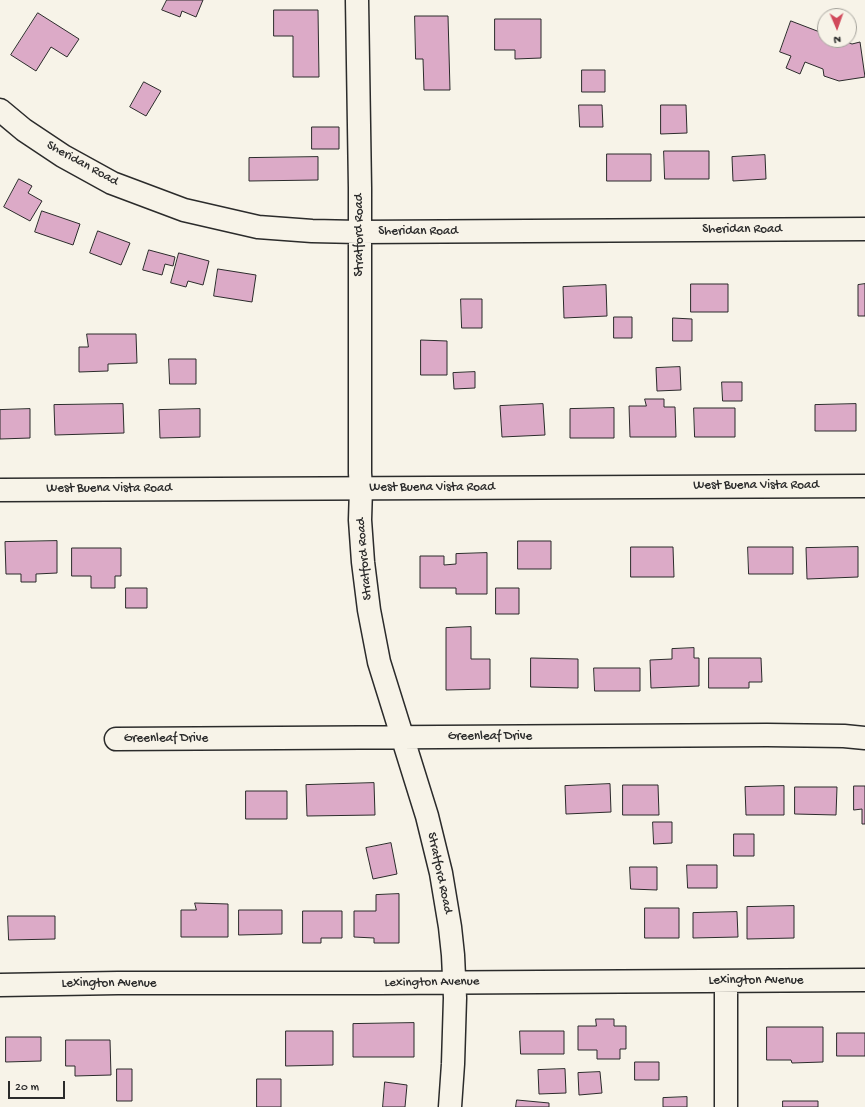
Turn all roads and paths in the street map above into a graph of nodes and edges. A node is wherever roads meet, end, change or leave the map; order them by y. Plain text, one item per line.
1 (357, 0) edge
2 (0, 110) edge
3 (865, 229) edge
4 (359, 232) junction
5 (865, 486) edge
6 (361, 488) junction
7 (0, 490) edge
8 (402, 737) junction
9 (865, 738) edge
10 (116, 739) dead end
11 (865, 980) edge
12 (726, 981) junction
13 (454, 982) junction
14 (0, 985) edge
15 (450, 1107) edge
16 (726, 1107) edge

1 - 4 street, Stratford Road
2 - 4 street, Sheridan Road
3 - 4 street, Sheridan Road
4 - 6 street, Stratford Road
5 - 6 street, West Buena Vista Road
6 - 7 street, West Buena Vista Road
6 - 8 street, Stratford Road
8 - 9 street, Greenleaf Drive
8 - 10 street, Greenleaf Drive
8 - 13 street, Stratford Road
11 - 12 street, Lexington Avenue
12 - 13 street, Lexington Avenue
12 - 16 street
13 - 14 street, Lexington Avenue
13 - 15 street, Stratford Road

